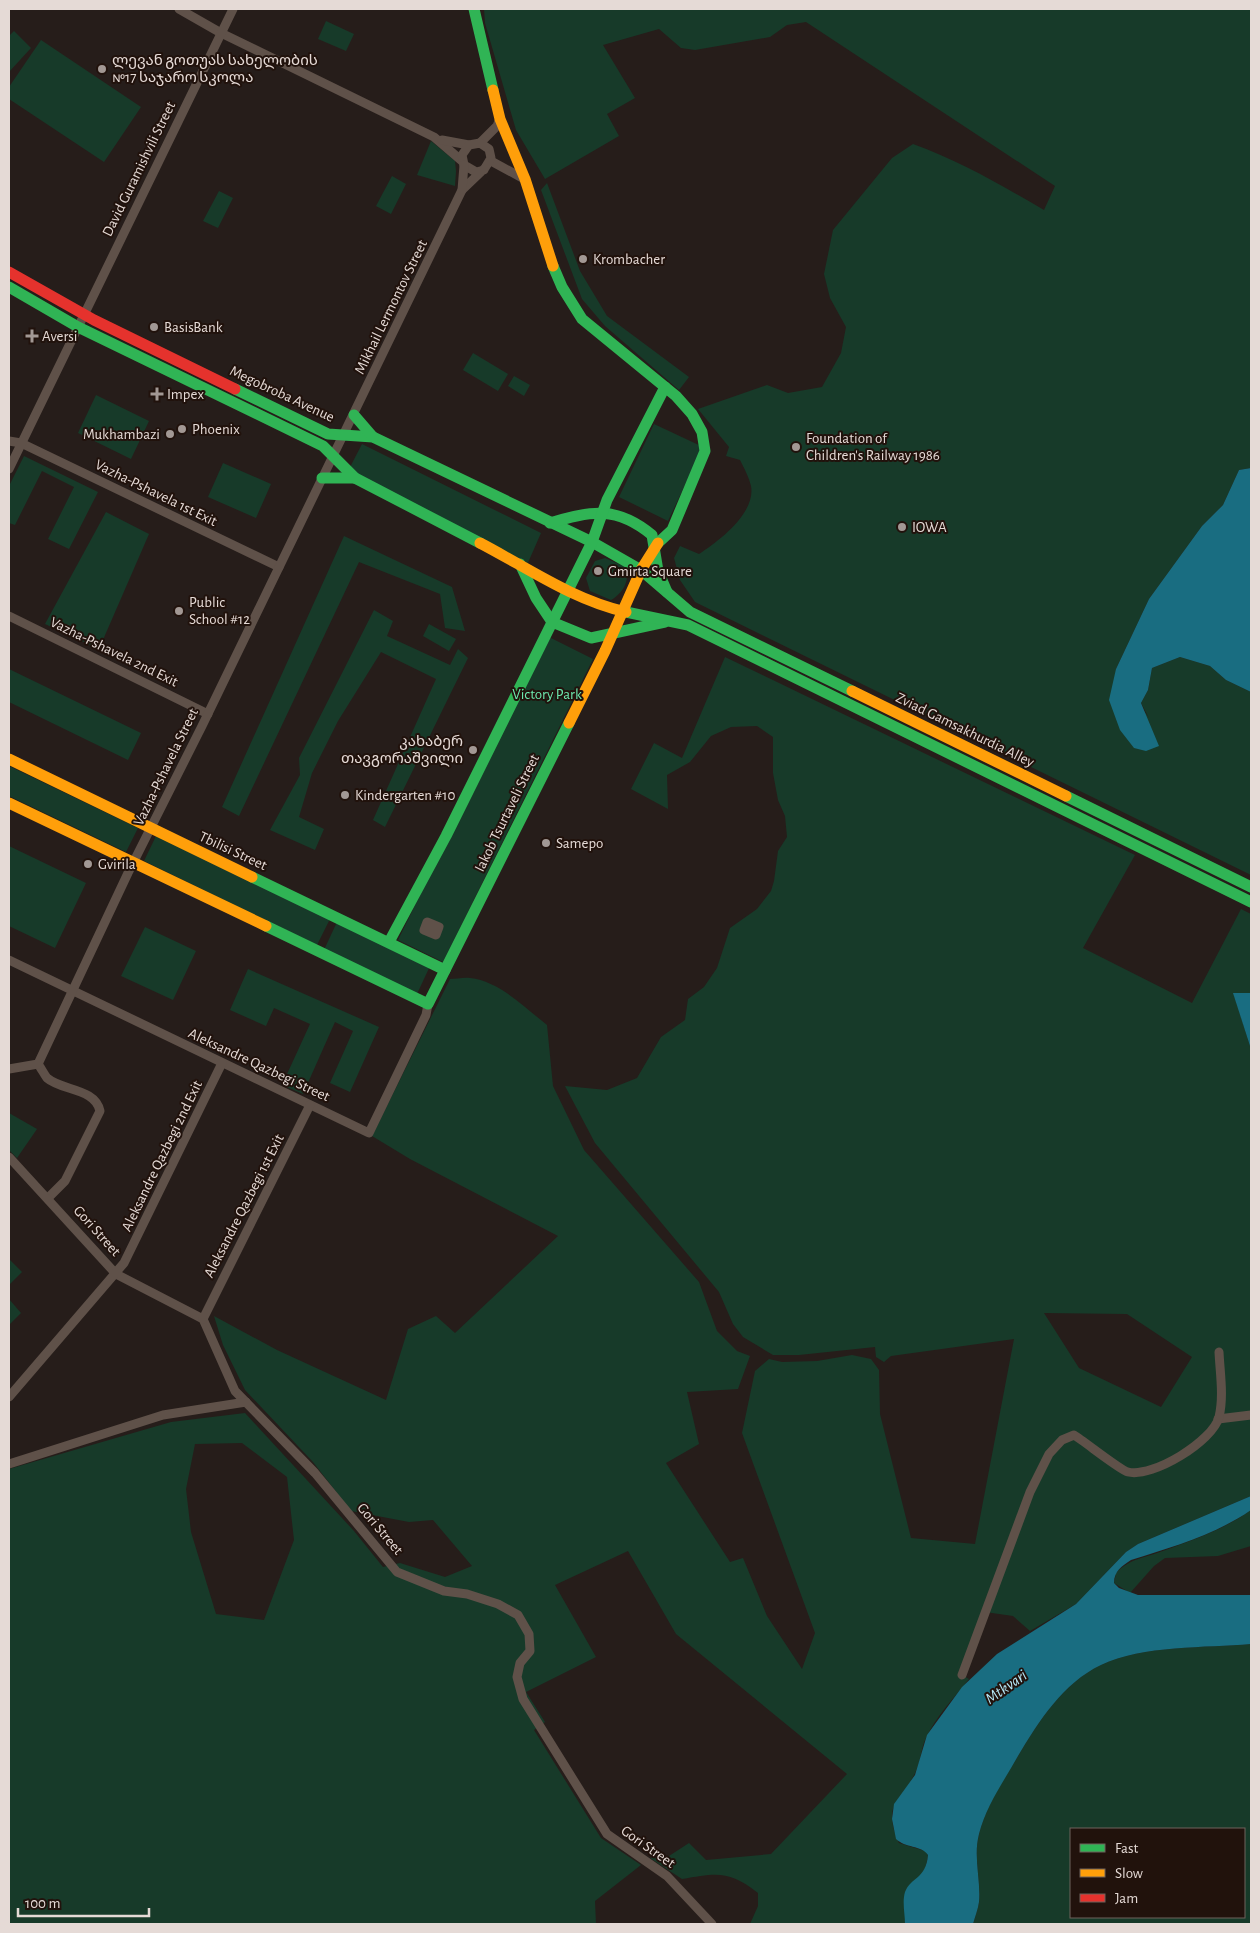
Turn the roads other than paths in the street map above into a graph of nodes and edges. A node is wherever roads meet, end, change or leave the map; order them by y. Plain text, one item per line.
1 (179, 9) edge
2 (233, 9) edge
3 (474, 9) edge
4 (221, 33) junction
5 (500, 118) junction
6 (434, 137) junction
7 (480, 143) junction
8 (469, 145) junction
9 (490, 161) junction
10 (463, 163) junction
11 (484, 170) junction
12 (526, 180) junction
13 (462, 190) junction
14 (9, 272) edge
15 (9, 286) edge
16 (84, 315) junction
17 (78, 327) junction
18 (665, 387) junction
19 (354, 415) junction
20 (344, 435) junction
21 (374, 437) junction
22 (9, 441) edge
23 (21, 443) junction
24 (334, 456) junction
25 (9, 469) edge
26 (322, 478) junction
27 (355, 478) junction
28 (603, 511) junction
29 (550, 523) junction
30 (592, 542) junction
31 (655, 546) junction
32 (520, 564) junction
33 (279, 567) junction
34 (641, 570) junction
35 (566, 591) junction
36 (669, 596) junction
37 (622, 611) junction
38 (9, 616) edge
39 (672, 621) junction
40 (552, 622) junction
41 (612, 635) junction
42 (208, 714) junction
43 (9, 759) edge
44 (9, 803) edge
45 (151, 829) junction
46 (134, 862) junction
47 (1251, 887) edge
48 (1251, 902) edge
49 (390, 942) junction
50 (9, 960) edge
51 (445, 970) junction
52 (71, 991) junction
53 (428, 1004) junction
54 (222, 1063) junction
55 (38, 1064) junction
56 (9, 1069) edge
57 (310, 1105) junction
58 (9, 1158) edge
59 (48, 1198) junction
60 (116, 1274) junction
61 (202, 1319) junction
62 (1219, 1352) dead end
63 (9, 1397) edge
64 (246, 1402) junction
65 (1251, 1414) edge
66 (1218, 1419) junction
67 (9, 1464) edge
68 (962, 1675) dead end
69 (712, 1924) edge

1 - 4 street
2 - 4 street, David Guramishvili Street
3 - 5 main road
4 - 6 street
4 - 16 street, David Guramishvili Street
5 - 7 street
5 - 12 main road
6 - 8 street
6 - 10 street
7 - 8 street
7 - 9 street
8 - 10 street
9 - 11 street
9 - 12 street
10 - 11 street
10 - 13 street, Mikhail Lermontov Street
11 - 13 street, Mikhail Lermontov Street
12 - 18 main road
13 - 19 street, Mikhail Lermontov Street
14 - 16 main road, Megobroba Avenue
15 - 17 main road, Megobroba Avenue
16 - 17 street, David Guramishvili Street
16 - 20 main road, Megobroba Avenue
17 - 23 street, David Guramishvili Street
17 - 24 main road, Megobroba Avenue
18 - 28 main road
18 - 31 main road
19 - 20 street, Mikhail Lermontov Street
19 - 21 main road
20 - 21 main road, Megobroba Avenue
20 - 24 street, Mikhail Lermontov Street
21 - 29 main road, Megobroba Avenue
22 - 23 street, Vazha-Pshavela 1st Exit
23 - 25 street, David Guramishvili Street
23 - 33 street, Vazha-Pshavela 1st Exit
24 - 26 street, Vazha-Pshavela Street
24 - 27 main road, Megobroba Avenue
26 - 27 main road
26 - 33 street, Vazha-Pshavela Street
27 - 32 main road, Megobroba Avenue
28 - 29 main road
28 - 30 main road
28 - 31 main road
29 - 30 main road
30 - 34 main road
30 - 35 main road
31 - 34 main road
31 - 36 main road
32 - 35 main road
32 - 40 main road
33 - 42 street, Vazha-Pshavela Street
34 - 36 main road
34 - 37 main road
35 - 37 main road
35 - 40 main road
36 - 47 main road, Zviad Gamsakhurdia Alley
37 - 39 main road
37 - 41 main road
38 - 42 street, Vazha-Pshavela 2nd Exit
39 - 41 main road
39 - 48 main road, Zviad Gamsakhurdia Alley
40 - 41 main road
40 - 49 main road
41 - 51 main road, Iakob Tsurtaveli Street
42 - 45 street, Vazha-Pshavela Street
43 - 45 main road, Tbilisi Street
44 - 46 main road
45 - 46 street, Vazha-Pshavela Street
45 - 49 main road, Tbilisi Street
46 - 52 street, Vazha-Pshavela Street
46 - 53 main road
49 - 51 main road, Tbilisi Street
50 - 52 street, Aleksandre Qazbegi Street
51 - 53 main road, Iakob Tsurtaveli Street
52 - 54 street, Aleksandre Qazbegi Street
52 - 55 street, Vazha-Pshavela Street
53 - 57 street, Aleksandre Qazbegi Street
54 - 57 street, Aleksandre Qazbegi Street
54 - 60 street, Aleksandre Qazbegi 2nd Exit
55 - 56 street
55 - 59 street
57 - 61 street, Aleksandre Qazbegi 1st Exit
58 - 59 street, Gori Street
59 - 60 street, Gori Street
60 - 61 street, Gori Street
60 - 63 street, Aleksandre Qazbegi 2nd Exit
61 - 64 street, Gori Street
62 - 66 street
64 - 67 street
64 - 69 street, Gori Street
65 - 66 street
66 - 68 street

